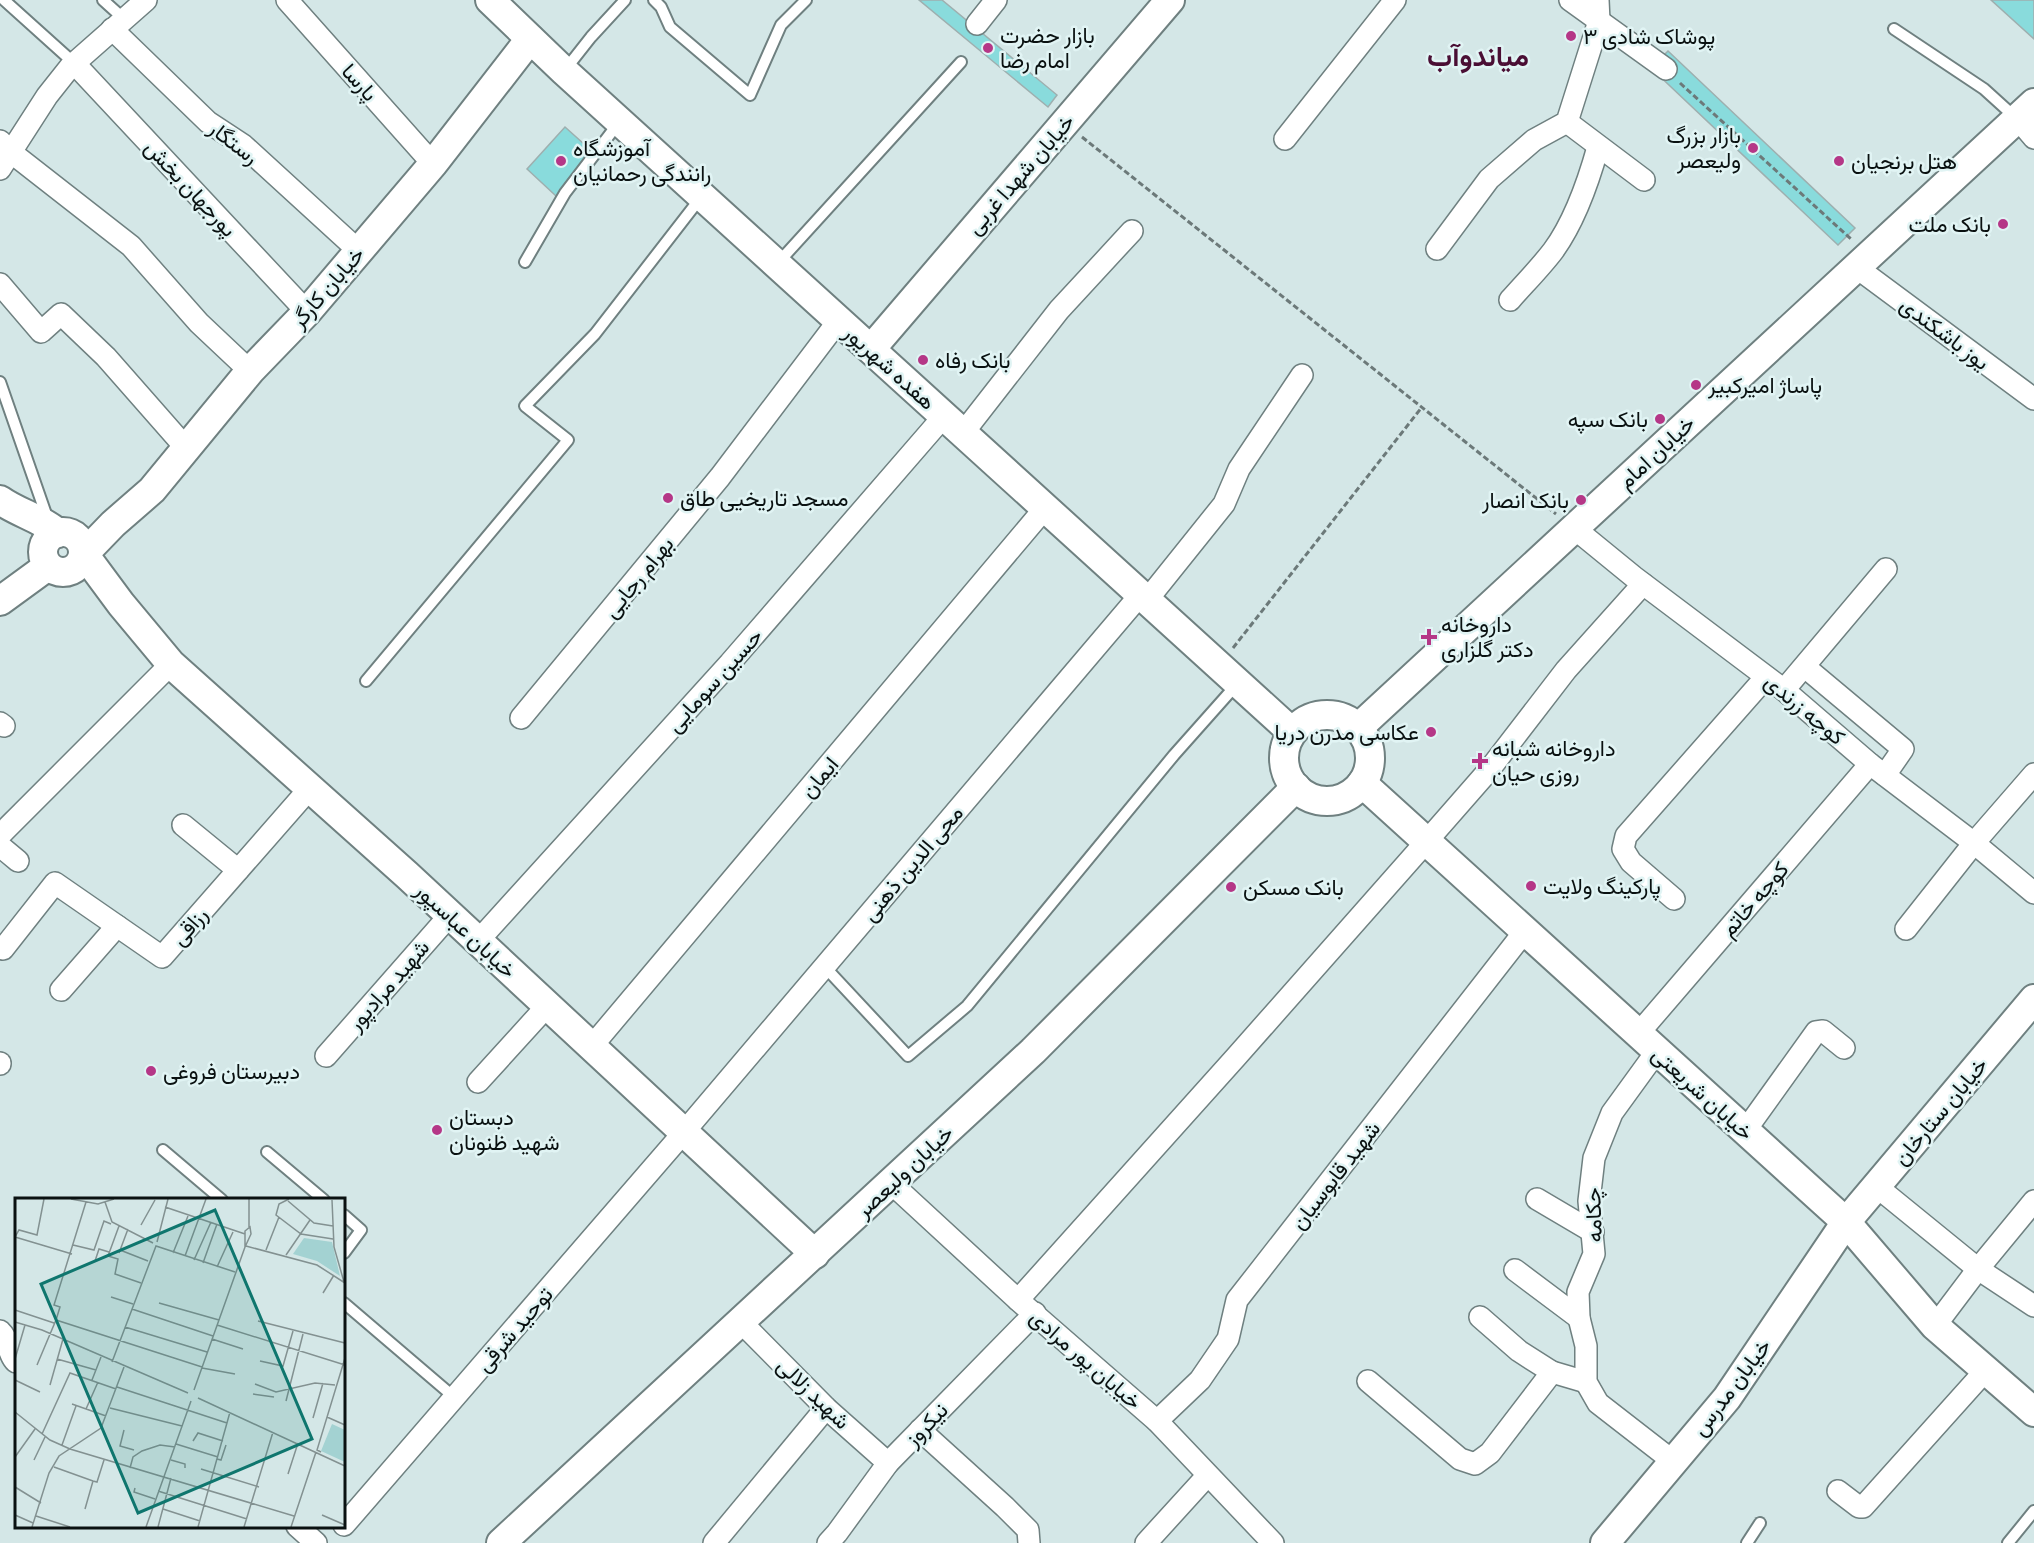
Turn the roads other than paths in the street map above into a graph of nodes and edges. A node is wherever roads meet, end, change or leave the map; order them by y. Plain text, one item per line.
1 (4, 0) edge
2 (103, 0) edge
3 (146, 0) edge
4 (287, 0) edge
5 (490, 0) edge
6 (625, 0) edge
7 (654, 0) edge
8 (806, 0) edge
9 (996, 0) edge
10 (1170, 0) edge
11 (1395, 0) edge
12 (1570, 0) edge
13 (1598, 0) edge
14 (1599, 21) junction
15 (118, 24) junction
16 (977, 24) dead end
17 (1894, 29) dead end
18 (530, 39) junction
19 (961, 62) dead end
20 (74, 63) junction
21 (1666, 69) road end
22 (564, 71) junction
23 (2028, 120) edge
24 (620, 121) junction
25 (1567, 122) junction
26 (1285, 139) dead end
27 (1598, 147) junction
28 (4, 154) edge
29 (433, 164) junction
30 (1644, 180) dead end
31 (702, 196) junction
32 (1132, 231) dead end
33 (1437, 249) dead end
34 (359, 251) junction
35 (1862, 261) junction
36 (525, 262) dead end
37 (777, 264) junction
38 (0, 284) edge
39 (1510, 300) dead end
40 (307, 312) junction
41 (839, 320) junction
42 (871, 349) junction
43 (250, 371) junction
44 (1302, 375) dead end
45 (0, 382) edge
46 (2034, 399) edge
47 (954, 424) junction
48 (186, 448) junction
49 (4, 503) edge
50 (1046, 508) junction
51 (1574, 528) junction
52 (58, 548) junction
53 (1886, 569) dead end
54 (1643, 584) junction
55 (1144, 597) junction
56 (0, 601) edge
57 (171, 664) junction
58 (1805, 667) junction
59 (1766, 677) junction
60 (366, 681) dead end
61 (1238, 683) junction
62 (1784, 690) junction
63 (521, 718) dead end
64 (1358, 728) junction
65 (1292, 732) junction
66 (1877, 769) junction
67 (2034, 774) edge
68 (1362, 783) junction
69 (310, 788) junction
70 (1296, 788) junction
71 (183, 825) dead end
72 (0, 835) edge
73 (1426, 842) junction
74 (1974, 843) junction
75 (0, 846) edge
76 (18, 861) dead end
77 (238, 870) junction
78 (2034, 893) edge
79 (1674, 899) dead end
80 (450, 915) junction
81 (117, 926) junction
82 (1906, 928) dead end
83 (1525, 932) junction
84 (478, 941) junction
85 (1, 948) edge
86 (824, 966) junction
87 (61, 990) dead end
88 (2034, 999) edge
89 (548, 1005) junction
90 (1647, 1042) junction
91 (592, 1046) junction
92 (1844, 1048) dead end
93 (326, 1056) dead end
94 (478, 1082) dead end
95 (1745, 1131) junction
96 (684, 1132) junction
97 (163, 1150) dead end
98 (267, 1152) dead end
99 (891, 1184) junction
100 (1876, 1186) junction
101 (220, 1198) edge
102 (322, 1198) edge
103 (1537, 1199) dead end
104 (2034, 1202) edge
105 (345, 1216) edge
106 (1846, 1222) junction
107 (1593, 1232) junction
108 (345, 1252) edge
109 (815, 1254) junction
110 (1978, 1269) junction
111 (1515, 1270) dead end
112 (1018, 1300) junction
113 (345, 1304) edge
114 (2034, 1306) edge
115 (1035, 1313) junction
116 (1480, 1317) dead end
117 (1579, 1318) junction
118 (741, 1322) junction
119 (1935, 1326) junction
120 (0, 1331) edge
121 (15, 1361) edge
122 (1985, 1371) junction
123 (1552, 1372) junction
124 (1368, 1381) dead end
125 (1586, 1382) junction
126 (454, 1397) junction
127 (826, 1408) junction
128 (2034, 1412) edge
129 (1156, 1421) junction
130 (920, 1430) junction
131 (1674, 1462) junction
132 (888, 1463) junction
133 (1207, 1476) junction
134 (1838, 1491) dead end
135 (2034, 1511) edge
136 (1760, 1523) dead end
137 (345, 1524) edge
138 (298, 1528) edge
139 (341, 1528) edge
140 (836, 1540) edge
141 (316, 1543) edge
142 (328, 1543) edge
143 (501, 1543) edge
144 (714, 1543) edge
145 (1029, 1543) edge
146 (1146, 1543) edge
147 (1273, 1543) edge
148 (1605, 1543) edge
149 (1747, 1543) edge
150 (2007, 1543) edge

1 - 20 lane
2 - 15 lane
3 - 15 street
4 - 29 street, پارسا
5 - 18 main road, هفده شهریور
6 - 22 lane
7 - 8 lane
9 - 16 street
10 - 42 main road, خیابان شهدا غربی
11 - 26 street
12 - 14 street
13 - 14 street
14 - 21 street
14 - 25 street
15 - 20 street
15 - 34 street, رستگار
17 - 23 lane
18 - 22 main road, هفده شهریور
18 - 29 main road, خیابان کارگر
19 - 37 lane
20 - 28 street
20 - 40 street, پورجهان بخش
22 - 24 main road, هفده شهریور
23 - 35 main road, خیابان امام
24 - 31 main road, هفده شهریور
24 - 36 lane
25 - 27 street
25 - 33 street
27 - 30 street
27 - 39 street
28 - 43 street
29 - 34 main road, خیابان کارگر
31 - 37 main road, هفده شهریور
31 - 60 lane
32 - 47 street, حسین سومایی
34 - 40 main road, خیابان کارگر
35 - 46 street, یوز باشکندی
35 - 51 main road, خیابان امام
37 - 41 main road, هفده شهریور
38 - 48 street
40 - 43 main road, خیابان کارگر
41 - 42 main road, هفده شهریور
41 - 63 street, بهرام رجایی
42 - 47 main road, هفده شهریور
43 - 48 main road, خیابان کارگر
44 - 55 street, محی الدین ذهنی
45 - 52 lane
47 - 50 main road, هفده شهریور
47 - 84 street, حسین سومایی
48 - 52 main road, خیابان کارگر
49 - 52 main road, خیابان عباسپور
50 - 55 main road, هفده شهریور
50 - 91 street, ایمان
51 - 54 street, کوچه زرندی
51 - 64 main road, خیابان امام
52 - 56 main road
52 - 57 main road, خیابان عباسپور
53 - 58 street
54 - 59 street, کوچه زرندی
54 - 73 street
55 - 61 main road, هفده شهریور
55 - 86 street, محی الدین ذهنی
57 - 69 main road, خیابان عباسپور
57 - 72 street
58 - 62 street
58 - 66 street, کوچه خاتم
59 - 62 street, کوچه زرندی
59 - 79 street
61 - 65 main road, هفده شهریور
61 - 86 lane
62 - 66 street, کوچه زرندی
64 - 65 main road
64 - 68 main road
65 - 70 main road
66 - 74 street, کوچه زرندی
66 - 90 street, کوچه خاتم
67 - 74 street
68 - 70 main road
68 - 73 main road, خیابان شریعتی
69 - 77 street, رزاقی
69 - 80 main road, خیابان عباسپور
70 - 99 main road, خیابان ولیعصر
71 - 77 street
73 - 83 main road, خیابان شریعتی
73 - 112 street
74 - 78 street, کوچه زرندی
74 - 82 street
75 - 76 street
77 - 81 street, رزاقی
80 - 84 main road, خیابان عباسپور
80 - 93 street, شهید مرادپور
81 - 85 street, رزاقی
81 - 87 street
83 - 90 main road, خیابان شریعتی
83 - 129 street, شهید قابوسیان
84 - 89 main road, خیابان عباسپور
86 - 96 street, محی الدین ذهنی
88 - 100 main road, خیابان ستارخان
89 - 91 main road, خیابان عباسپور
89 - 94 street
90 - 95 main road, خیابان شریعتی
90 - 107 street, چکامه
91 - 96 main road, خیابان عباسپور
92 - 95 street
95 - 106 main road, خیابان شریعتی
96 - 109 main road, خیابان عباسپور
96 - 126 street, توحید شرقی
97 - 101 lane
98 - 102 lane
99 - 109 main road, خیابان ولیعصر
99 - 112 street, خیابان پور مرادی
100 - 106 main road, خیابان ستارخان
100 - 110 street
103 - 107 street
104 - 110 street
105 - 108 lane
106 - 119 main road, خیابان شریعتی
106 - 131 main road, خیابان مدرس
107 - 117 street, چکامه
109 - 118 main road, خیابان ولیعصر
110 - 114 street
110 - 119 street
111 - 117 street
112 - 115 street, خیابان پور مرادی
113 - 126 lane
115 - 129 street, خیابان پور مرادی
115 - 130 street, نیکروز
116 - 123 street
117 - 125 street, چکامه
118 - 127 street, شهید زلالی
118 - 143 main road, خیابان ولیعصر
119 - 122 main road, خیابان شریعتی
120 - 121 street
122 - 128 main road, خیابان شریعتی
122 - 134 street
123 - 124 street
123 - 125 street
125 - 131 street
126 - 137 street, توحید شرقی
127 - 132 street, شهید زلالی
127 - 144 street
129 - 133 street, خیابان پور مرادی
130 - 132 street, نیکروز
130 - 145 street
131 - 148 main road, خیابان مدرس
132 - 140 street, نیکروز
133 - 146 street
133 - 147 street, خیابان پور مرادی
135 - 150 lane
136 - 149 lane
138 - 141 street
139 - 142 street, توحید شرقی

